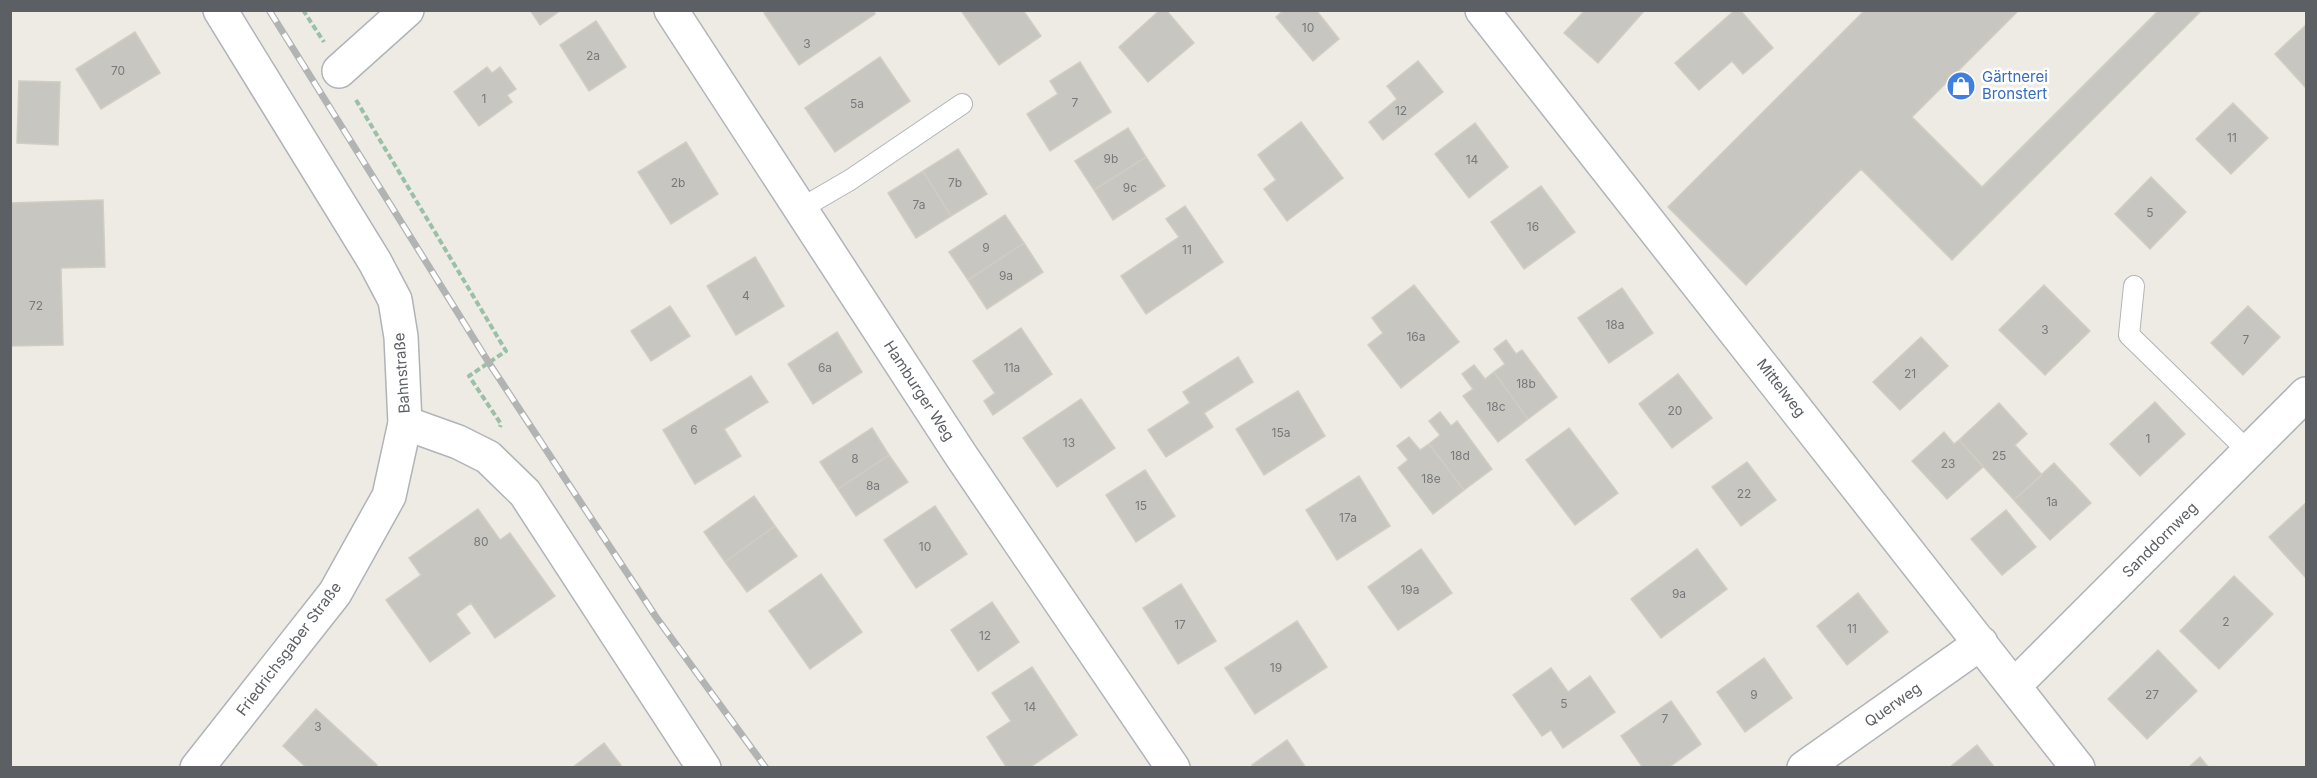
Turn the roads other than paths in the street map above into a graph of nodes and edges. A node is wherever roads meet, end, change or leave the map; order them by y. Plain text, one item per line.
1 (220, 10) edge
2 (407, 10) edge
3 (671, 10) edge
4 (1482, 10) edge
5 (339, 71) road end
6 (962, 104) dead end
7 (801, 209) junction
8 (2134, 286) dead end
9 (2307, 394) edge
10 (405, 423) junction
11 (2248, 452) junction
12 (1981, 643) junction
13 (2014, 686) junction
14 (197, 768) edge
15 (704, 768) edge
16 (1173, 768) edge
17 (1804, 768) edge
18 (2078, 768) edge

1 - 10 street, Bahnstraße
2 - 5 street
3 - 7 street, Hamburger Weg
4 - 12 street, Mittelweg
6 - 7 lane
7 - 16 street, Hamburger Weg
8 - 11 lane
9 - 11 street, Sanddornweg
10 - 14 street, Friedrichsgaber Straße
10 - 15 street, Bahnstraße
11 - 13 street, Sanddornweg
12 - 13 street, Mittelweg
12 - 17 street, Querweg
13 - 18 street, Mittelweg

